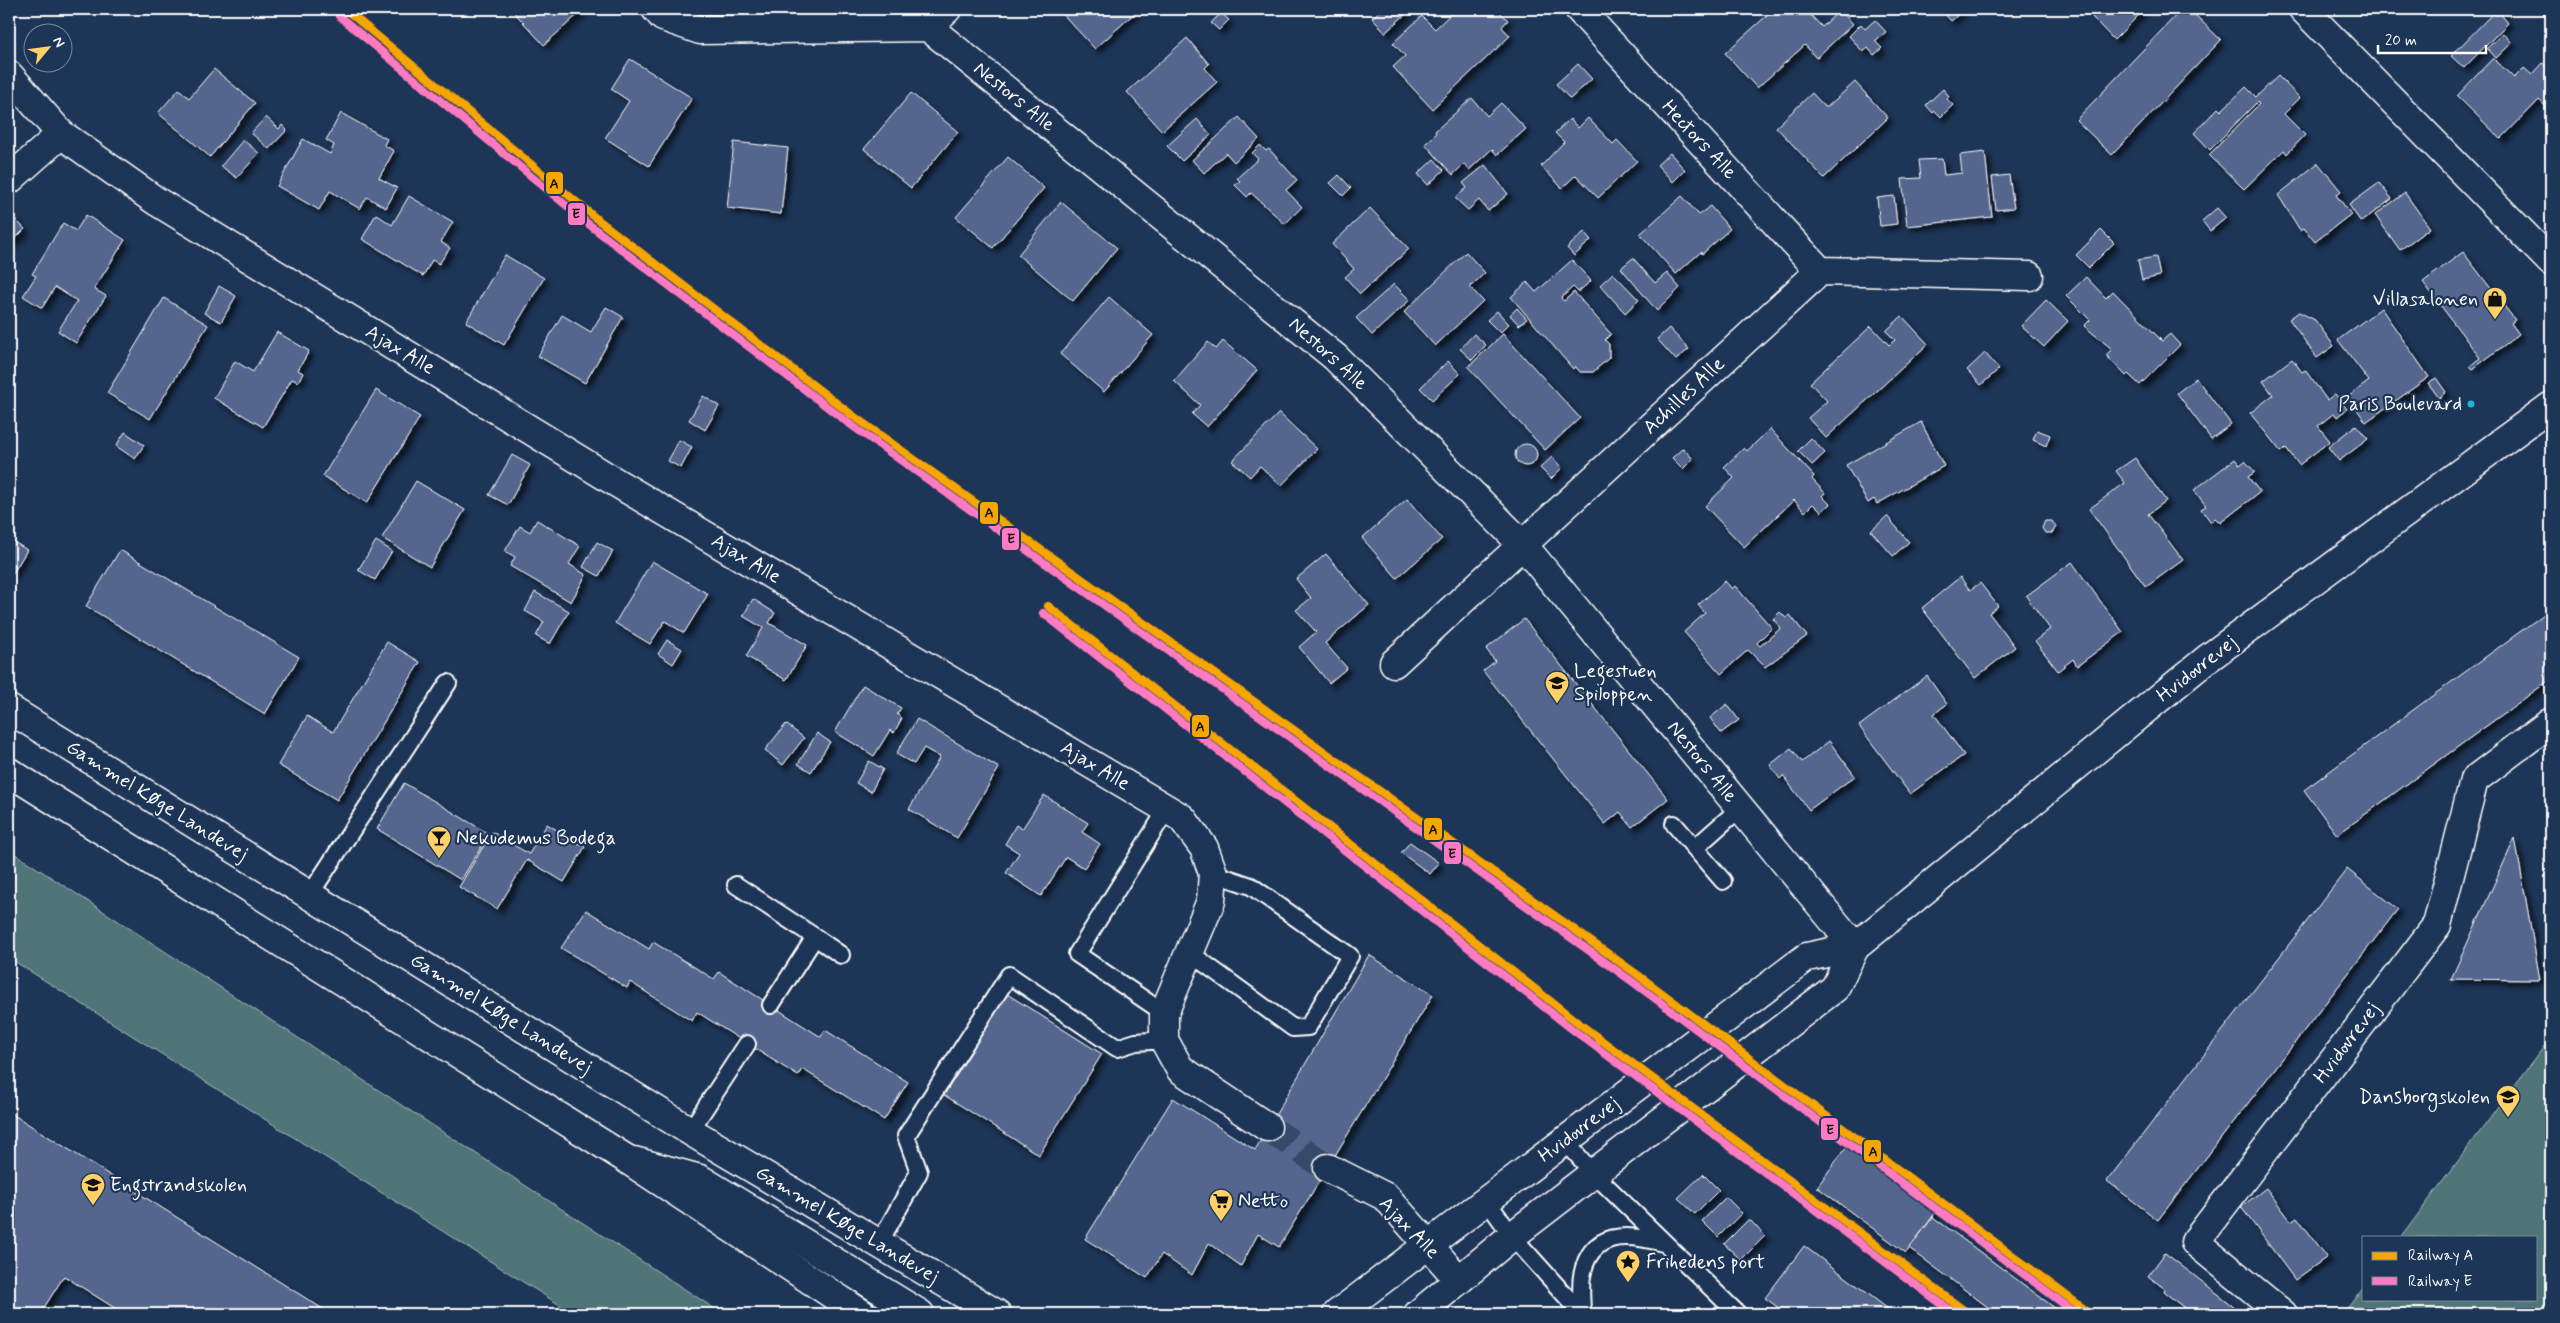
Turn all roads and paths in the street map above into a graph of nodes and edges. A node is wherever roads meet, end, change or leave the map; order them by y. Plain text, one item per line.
1 (656, 9) edge
2 (947, 9) edge
3 (1578, 9) edge
4 (2303, 9) edge
5 (928, 27) junction
6 (9, 75) edge
7 (61, 134) junction
8 (9, 180) edge
9 (2551, 262) edge
10 (1820, 271) junction
11 (2029, 276) dead end
12 (2551, 406) edge
13 (1523, 545) junction
14 (1394, 663) dead end
15 (448, 683) dead end
16 (9, 709) edge
17 (2551, 722) edge
18 (9, 772) edge
19 (1740, 808) junction
20 (1167, 809) junction
21 (1674, 824) dead end
22 (1695, 848) junction
23 (1213, 873) junction
24 (1723, 881) dead end
25 (736, 885) dead end
26 (309, 896) junction
27 (814, 937) junction
28 (1855, 947) junction
29 (1190, 953) junction
30 (842, 955) dead end
31 (771, 1005) dead end
32 (1164, 1013) junction
33 (1164, 1040) junction
34 (747, 1044) dead end
35 (1267, 1127) tunnel mouth
36 (690, 1131) junction
37 (1565, 1141) junction
38 (625, 1158) junction
39 (1328, 1168) tunnel mouth
40 (1593, 1173) junction
41 (1487, 1201) junction
42 (1512, 1236) junction
43 (1664, 1243) junction
44 (878, 1245) junction
45 (1427, 1246) junction
46 (1459, 1280) junction
47 (862, 1314) edge
48 (920, 1314) edge
49 (997, 1314) edge
50 (1337, 1314) edge
51 (1418, 1314) edge
52 (1582, 1314) edge
53 (1738, 1314) edge
54 (2283, 1314) edge

1 - 5 street
2 - 5 street
3 - 10 street, Hectors Alle
4 - 9 street
5 - 13 street, Nestors Alle
6 - 7 street, Ajax Alle
7 - 8 street
7 - 20 street, Ajax Alle
10 - 11 street
10 - 13 street, Achilles Alle
12 - 28 street, Hvidovrevej
13 - 14 street, Achilles Alle
13 - 19 street, Nestors Alle
15 - 26 lane
16 - 26 street, Gammel Køge Landevej
17 - 54 street, Hvidovrevej
18 - 38 street
19 - 22 lane
19 - 28 street, Nestors Alle
20 - 23 street, Ajax Alle
20 - 32 lane
21 - 22 lane
22 - 24 lane
23 - 29 street, Ajax Alle
23 - 29 lane
25 - 27 lane
26 - 36 street, Gammel Køge Landevej
27 - 30 lane
27 - 31 lane
28 - 37 street, Hvidovrevej
28 - 40 street, Hvidovrevej
29 - 32 street, Ajax Alle
32 - 33 street, Ajax Alle
33 - 35 street, Ajax Alle
33 - 44 lane
34 - 36 lane
36 - 44 street, Gammel Køge Landevej
37 - 40 lane
37 - 41 street, Hvidovrevej
38 - 47 street
38 - 48 street
39 - 45 street, Ajax Alle
40 - 42 street, Hvidovrevej
40 - 43 lane
41 - 42 lane
41 - 45 street, Hvidovrevej
42 - 46 street, Hvidovrevej
42 - 52 lane
43 - 52 lane
43 - 53 lane
44 - 49 street, Gammel Køge Landevej
45 - 46 street, Ajax Alle
45 - 50 street, Hvidovrevej
46 - 51 street, Hvidovrevej

